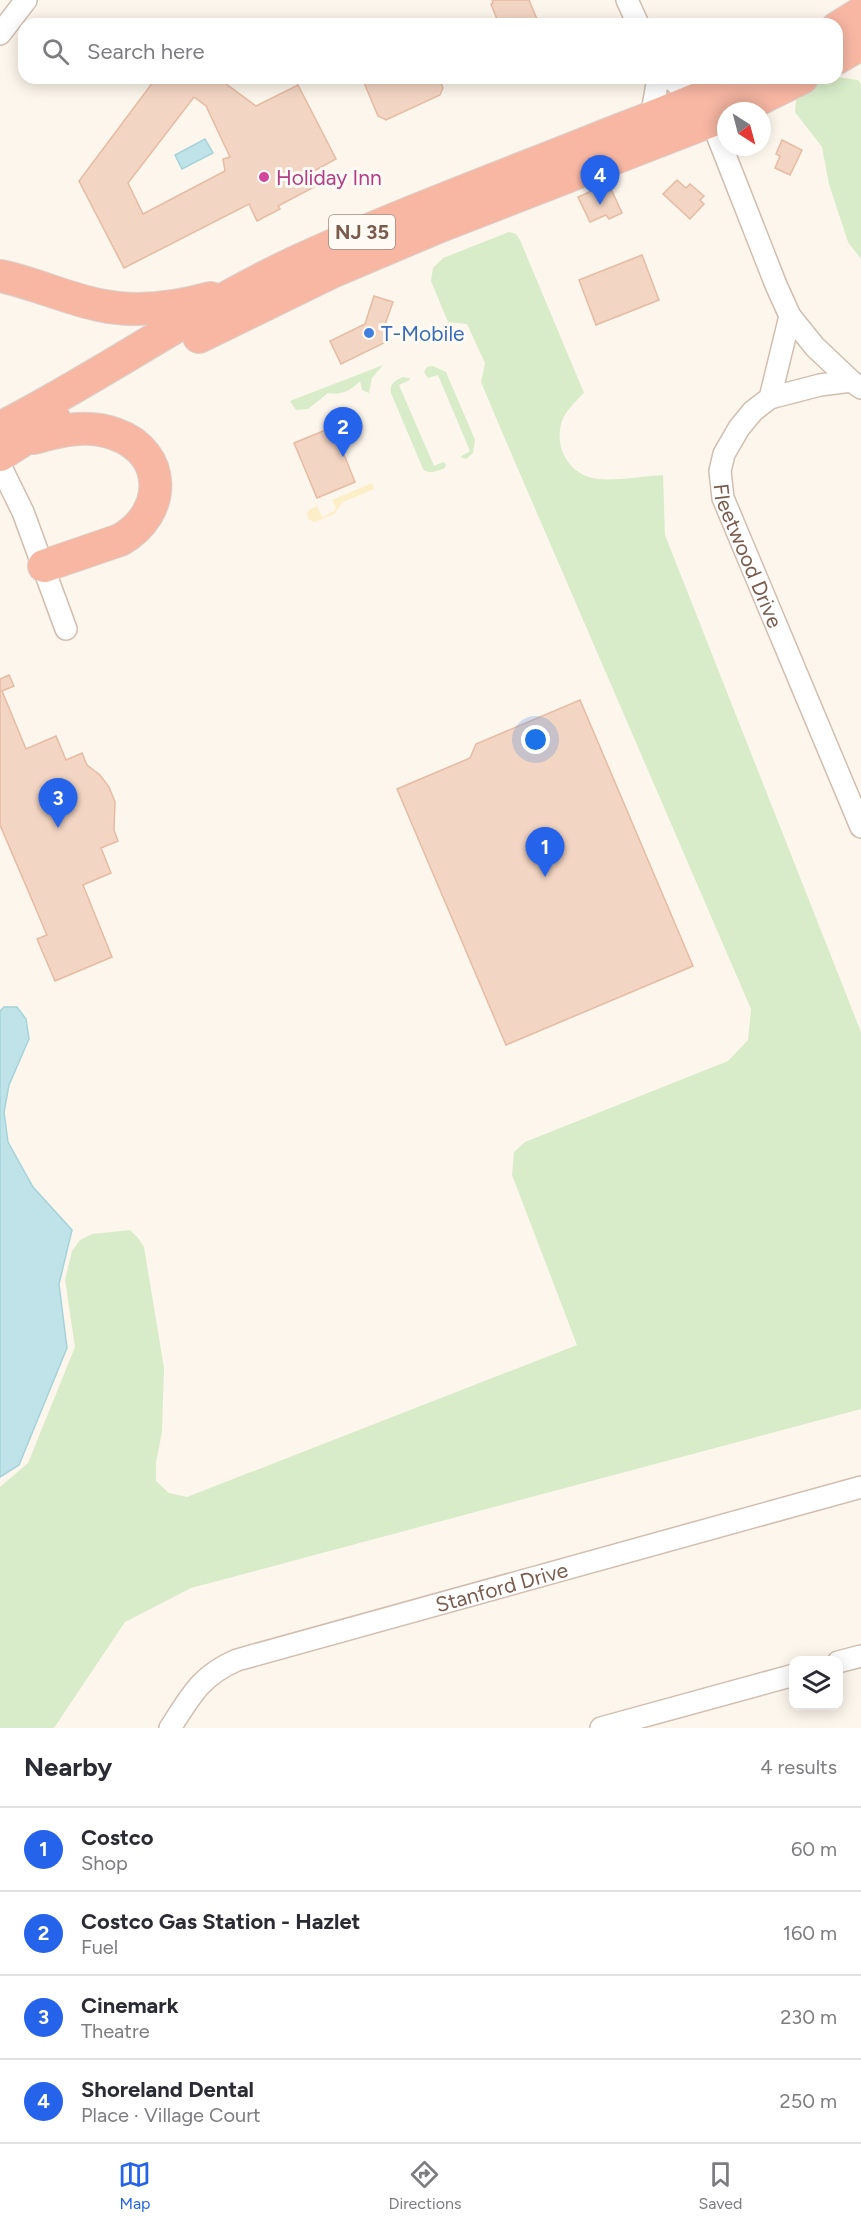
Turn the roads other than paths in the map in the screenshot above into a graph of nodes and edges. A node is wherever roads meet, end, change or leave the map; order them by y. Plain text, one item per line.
1 (26, 0) edge
2 (627, 0) edge
3 (861, 14) edge
4 (635, 18) edge
5 (843, 24) edge
6 (0, 34) edge
7 (861, 44) edge
8 (843, 54) edge
9 (657, 84) edge
10 (678, 84) edge
11 (739, 84) edge
12 (787, 84) edge
13 (725, 102) edge
14 (742, 102) edge
15 (717, 112) edge
16 (651, 118) junction
17 (732, 156) edge
18 (0, 276) edge
19 (240, 290) junction
20 (790, 316) junction
21 (856, 384) edge
22 (770, 398) junction
23 (5, 448) edge
24 (44, 566) junction
25 (66, 629) dead end
26 (861, 827) edge
27 (861, 1487) edge
28 (861, 1656) edge
29 (843, 1661) edge
30 (789, 1676) edge
31 (170, 1728) edge
32 (601, 1728) edge

1 - 6 street
2 - 4 street
3 - 5 highway
7 - 8 highway
9 - 16 street
10 - 15 street
11 - 13 highway, NJ 35
12 - 14 highway, NJ 35
15 - 16 highway, NJ 35
15 - 23 highway, NJ 35
16 - 19 highway, NJ 35
17 - 20 street
18 - 19 highway
19 - 23 highway, NJ 35
20 - 21 street
20 - 22 street
21 - 22 street
22 - 26 street, Fleetwood Drive
23 - 24 street
23 - 24 highway
24 - 25 street
27 - 31 street, Stanford Drive
28 - 29 street
30 - 32 street

